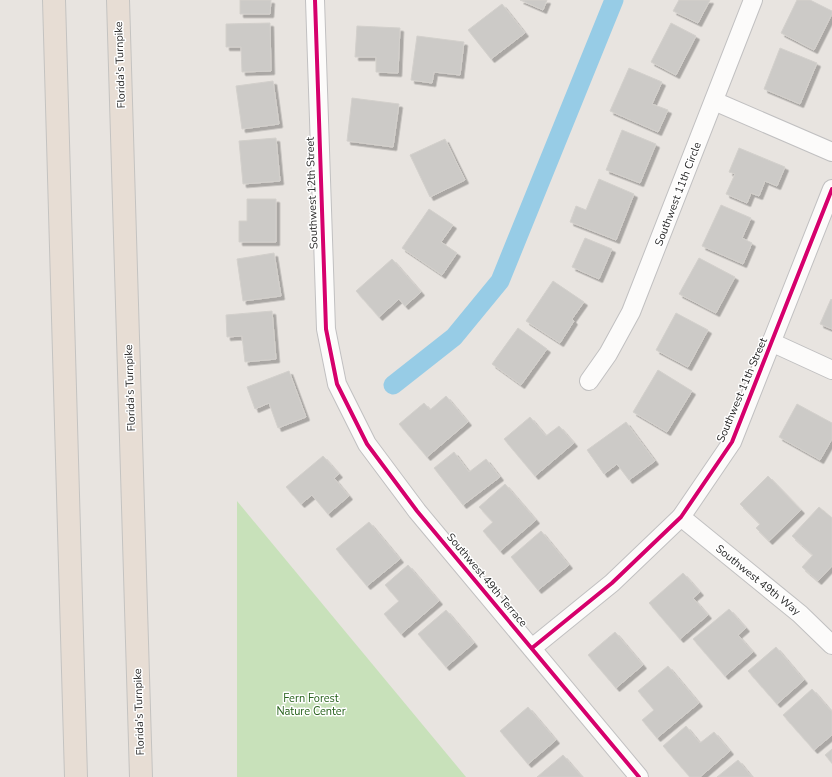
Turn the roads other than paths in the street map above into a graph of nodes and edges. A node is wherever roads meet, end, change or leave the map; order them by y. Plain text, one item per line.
1 (54, 0) edge
2 (118, 0) edge
3 (315, 0) edge
4 (754, 0) edge
5 (714, 101) junction
6 (832, 152) edge
7 (832, 188) edge
8 (771, 342) junction
9 (832, 370) edge
10 (589, 381) dead end
11 (337, 384) joint
12 (681, 517) junction
13 (832, 645) edge
14 (532, 648) junction
15 (76, 777) edge
16 (141, 777) edge
17 (639, 777) edge

1 - 15 highway
2 - 16 highway, Florida's Turnpike
3 - 11 street, Southwest 12th Street
4 - 5 street, Southwest 11th Circle
5 - 6 street
5 - 10 street, Southwest 11th Circle
7 - 8 street, Southwest 11th Street
8 - 9 street
8 - 12 street, Southwest 11th Street
11 - 14 street, Southwest 49th Terrace
12 - 13 street, Southwest 49th Way
12 - 14 street, Southwest 11th Street
14 - 17 street, Southwest 49th Terrace

